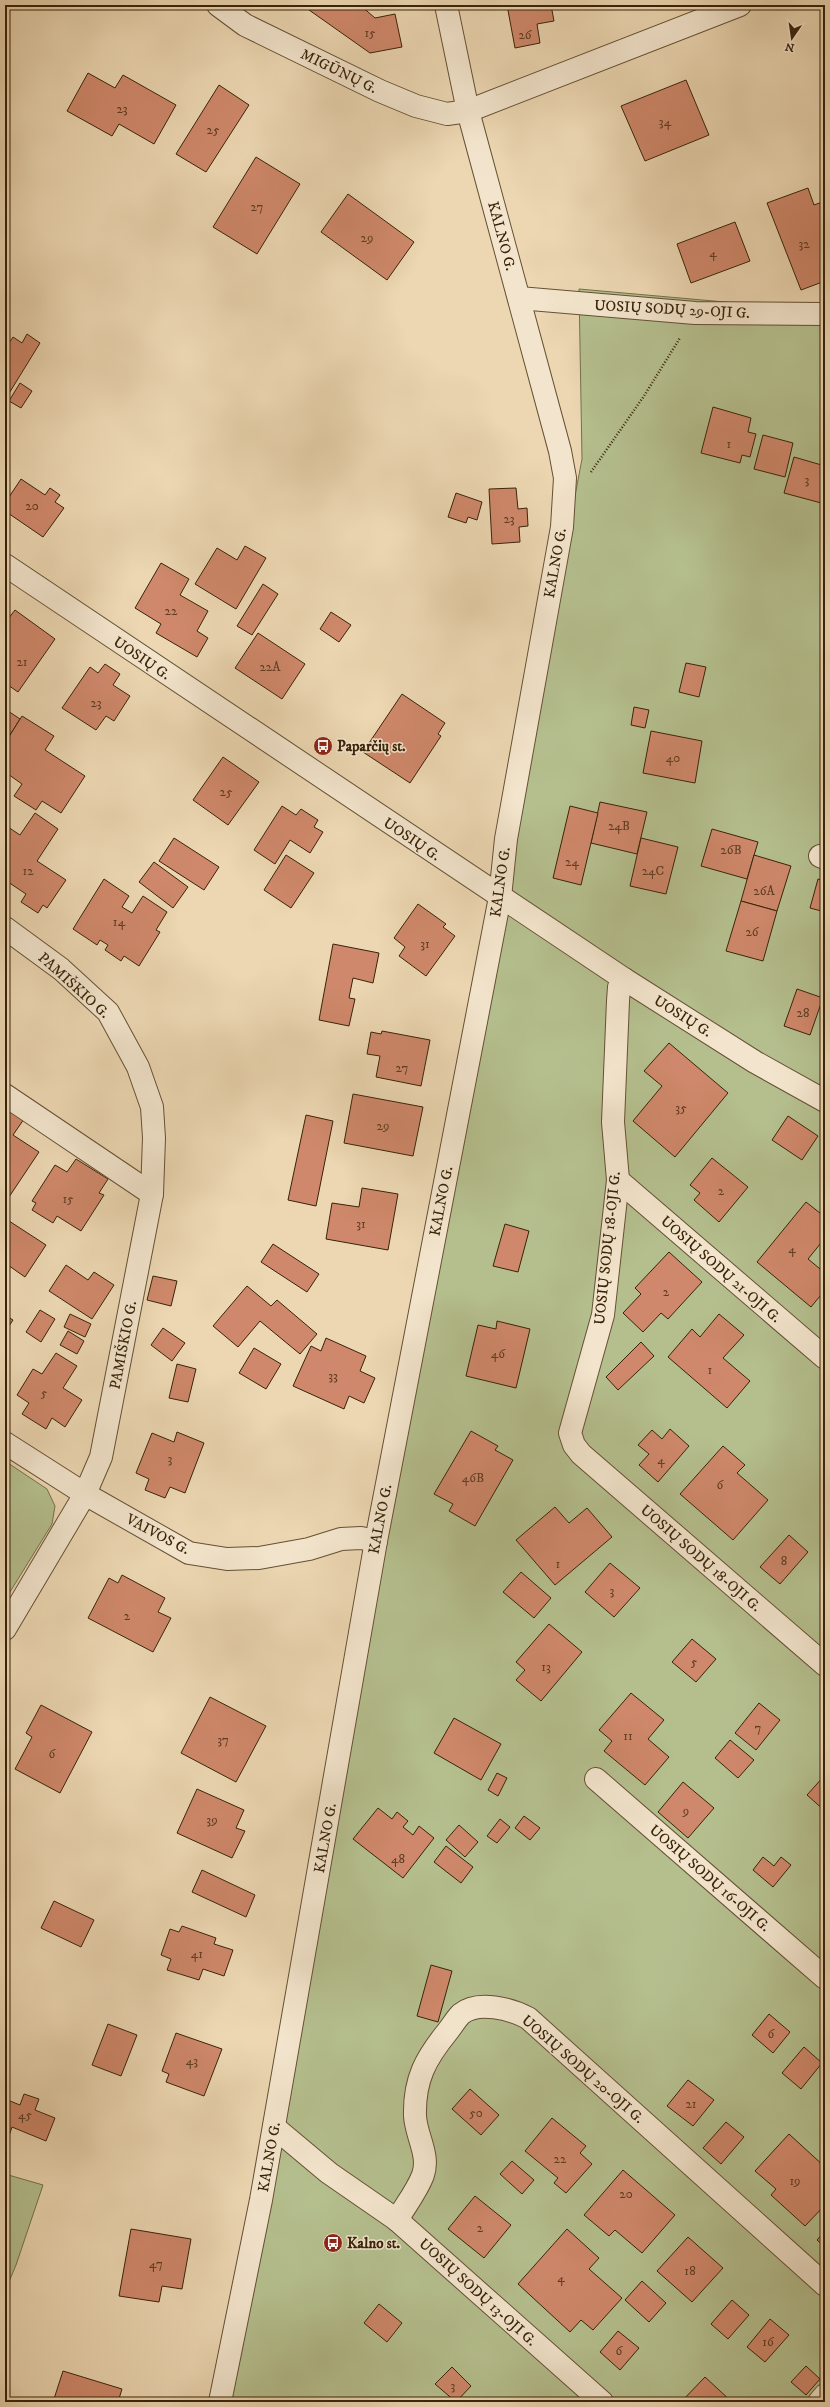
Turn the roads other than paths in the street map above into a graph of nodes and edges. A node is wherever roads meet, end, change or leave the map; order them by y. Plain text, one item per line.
1 (218, 5) edge
2 (446, 5) edge
3 (740, 5) edge
4 (468, 111) junction
5 (519, 298) junction
6 (825, 314) edge
7 (5, 566) edge
8 (500, 897) junction
9 (5, 928) edge
10 (624, 979) junction
11 (5, 1095) edge
12 (825, 1101) edge
13 (618, 1180) junction
14 (152, 1194) junction
15 (825, 1358) edge
16 (5, 1443) edge
17 (85, 1494) junction
18 (376, 1541) junction
19 (5, 1629) edge
20 (825, 1665) edge
21 (596, 1779) dead end
22 (825, 1978) edge
23 (274, 2127) junction
24 (397, 2220) junction
25 (825, 2285) edge
26 (825, 2396) edge
27 (225, 2399) edge
28 (602, 2402) edge
29 (819, 2402) edge

1 - 4 street, MIGŪNŲ G.
2 - 4 street, KALNO G.
3 - 4 street, MIGŪNŲ G.
4 - 5 street, KALNO G.
5 - 6 street, UOSIŲ SODŲ 29-OJI G.
5 - 8 street, KALNO G.
7 - 8 street, UOSIŲ G.
8 - 10 street, UOSIŲ G.
8 - 18 street, KALNO G.
9 - 14 street, PAMIŠKIO G.
10 - 12 street, UOSIŲ G.
10 - 13 street, UOSIŲ SODŲ 18-OJI G.
11 - 14 street
13 - 15 street, UOSIŲ SODŲ 21-OJI G.
13 - 20 street, UOSIŲ SODŲ 18-OJI G.
14 - 17 street, PAMIŠKIO G.
16 - 17 street, VAIVOS G.
17 - 18 street, VAIVOS G.
17 - 19 street, PAMIŠKIO G.
18 - 23 street, KALNO G.
21 - 22 street, UOSIŲ SODŲ 16-OJI G.
23 - 24 street, UOSIŲ SODŲ 13-OJI G.
23 - 27 street, KALNO G.
24 - 25 street, UOSIŲ SODŲ 20-OJI G.
24 - 28 street, UOSIŲ SODŲ 13-OJI G.
26 - 29 street

